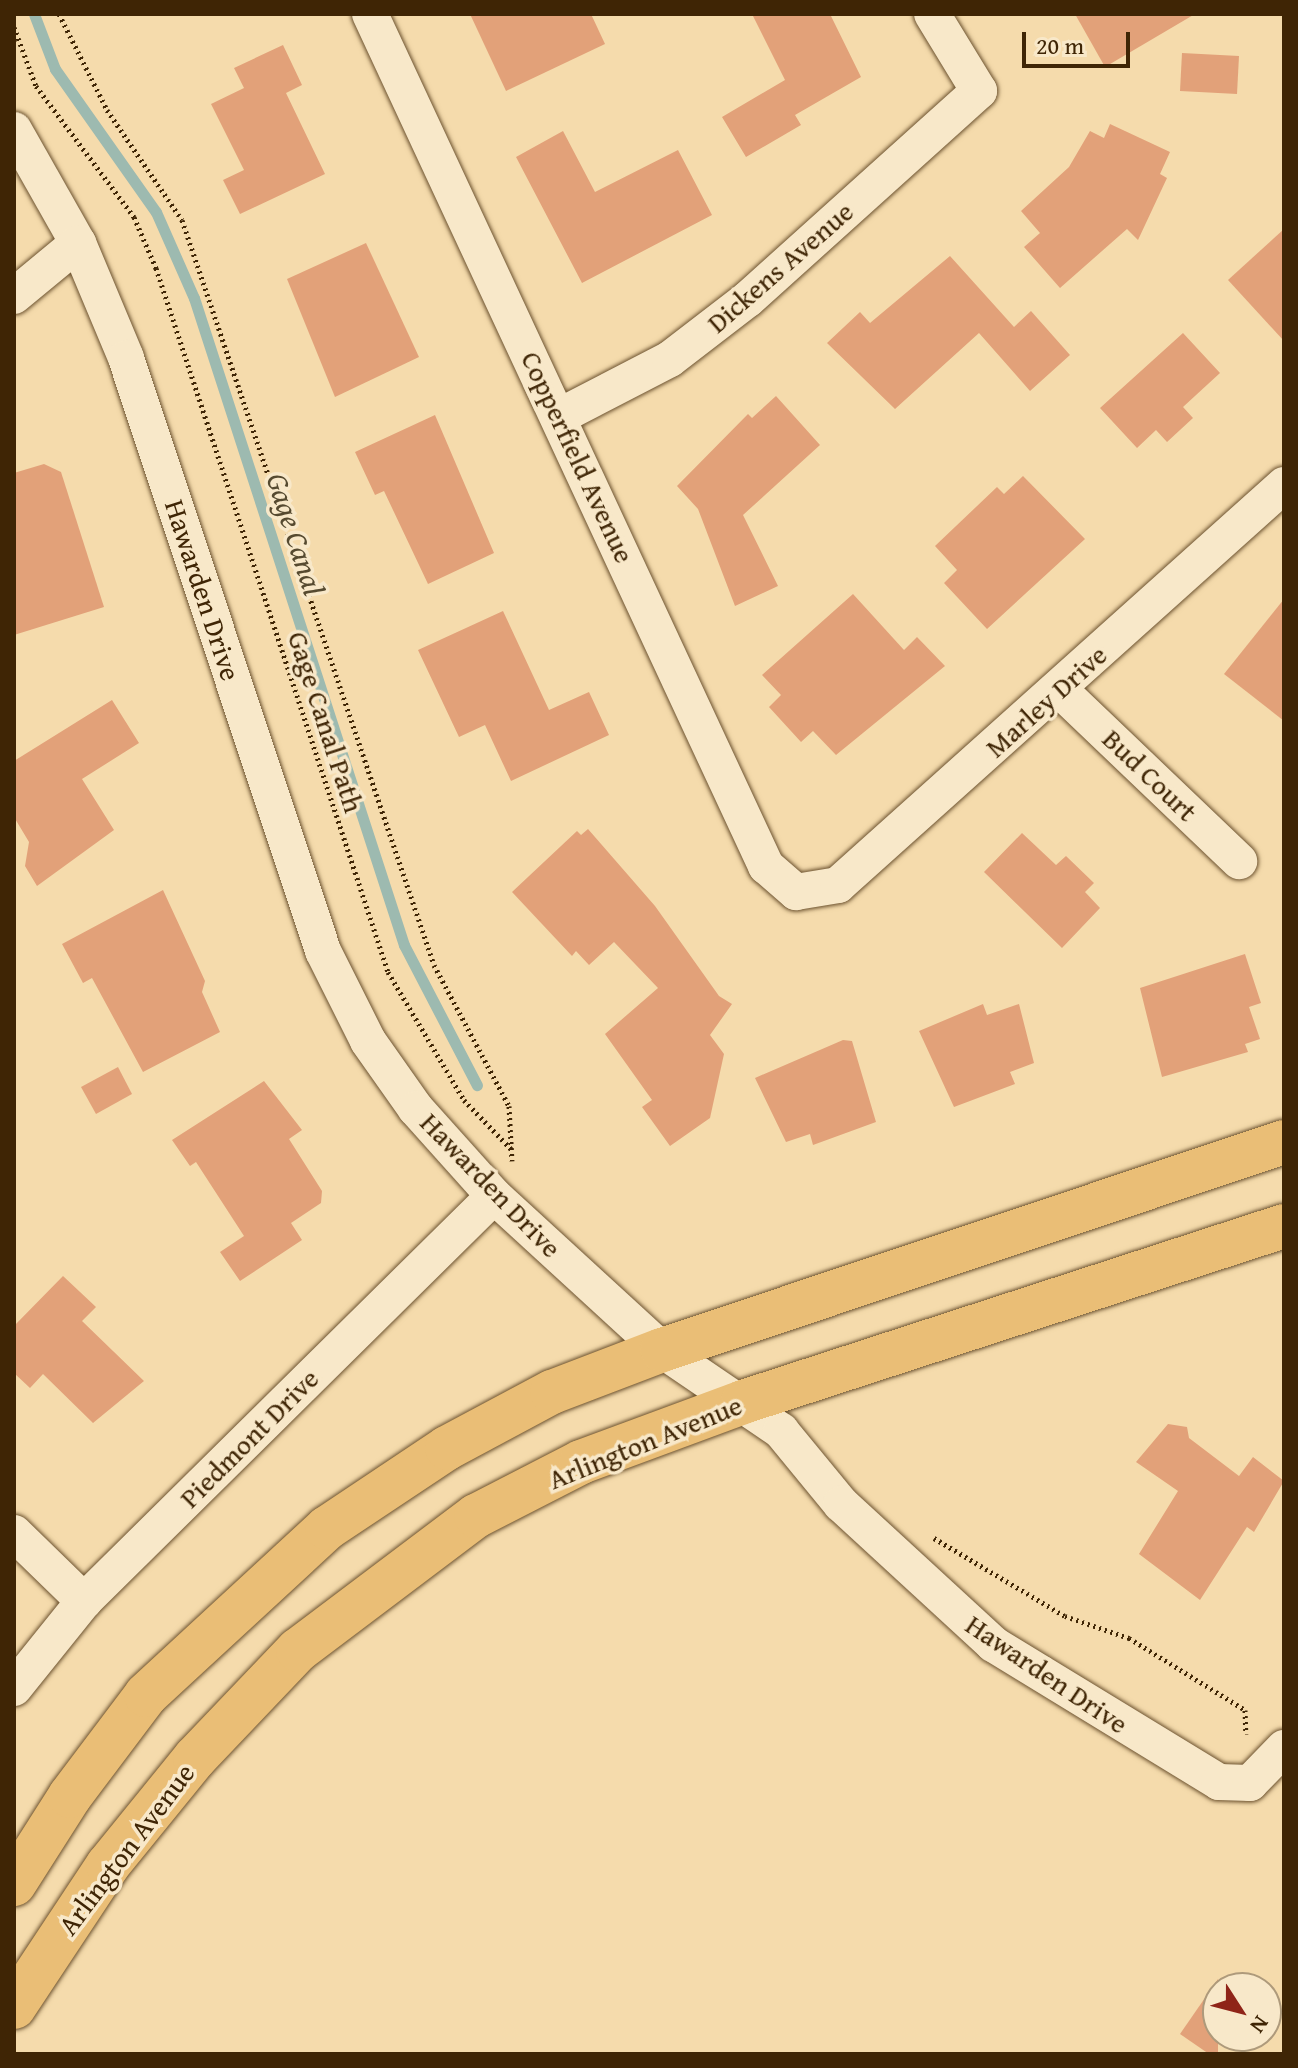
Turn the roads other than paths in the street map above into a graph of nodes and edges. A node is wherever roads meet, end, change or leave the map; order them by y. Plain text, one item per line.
1 (370, 14) edge
2 (932, 14) edge
3 (14, 130) edge
4 (78, 243) junction
5 (14, 296) edge
6 (560, 416) junction
7 (1284, 485) edge
8 (1060, 690) junction
9 (1239, 861) dead end
10 (796, 892) joint
11 (1284, 1142) edge
12 (494, 1196) junction
13 (1284, 1226) edge
14 (662, 1350) junction
15 (743, 1402) junction
16 (14, 1533) edge
17 (84, 1601) junction
18 (14, 1688) edge
19 (1268, 1766) edge
20 (14, 1884) edge
21 (14, 2007) edge

1 - 6 street, Copperfield Avenue
2 - 6 street, Dickens Avenue
3 - 4 street, Hawarden Drive
4 - 5 street
4 - 12 street, Hawarden Drive
6 - 10 street, Copperfield Avenue
7 - 8 street, Marley Drive
8 - 9 street, Bud Court
8 - 10 street, Marley Drive
11 - 14 main road
12 - 14 street, Hawarden Drive
12 - 17 street, Piedmont Drive
13 - 15 main road, Arlington Avenue
14 - 15 street, Hawarden Drive
14 - 20 main road
15 - 19 street, Hawarden Drive
15 - 21 main road, Arlington Avenue
16 - 17 street
17 - 18 street, Piedmont Drive

